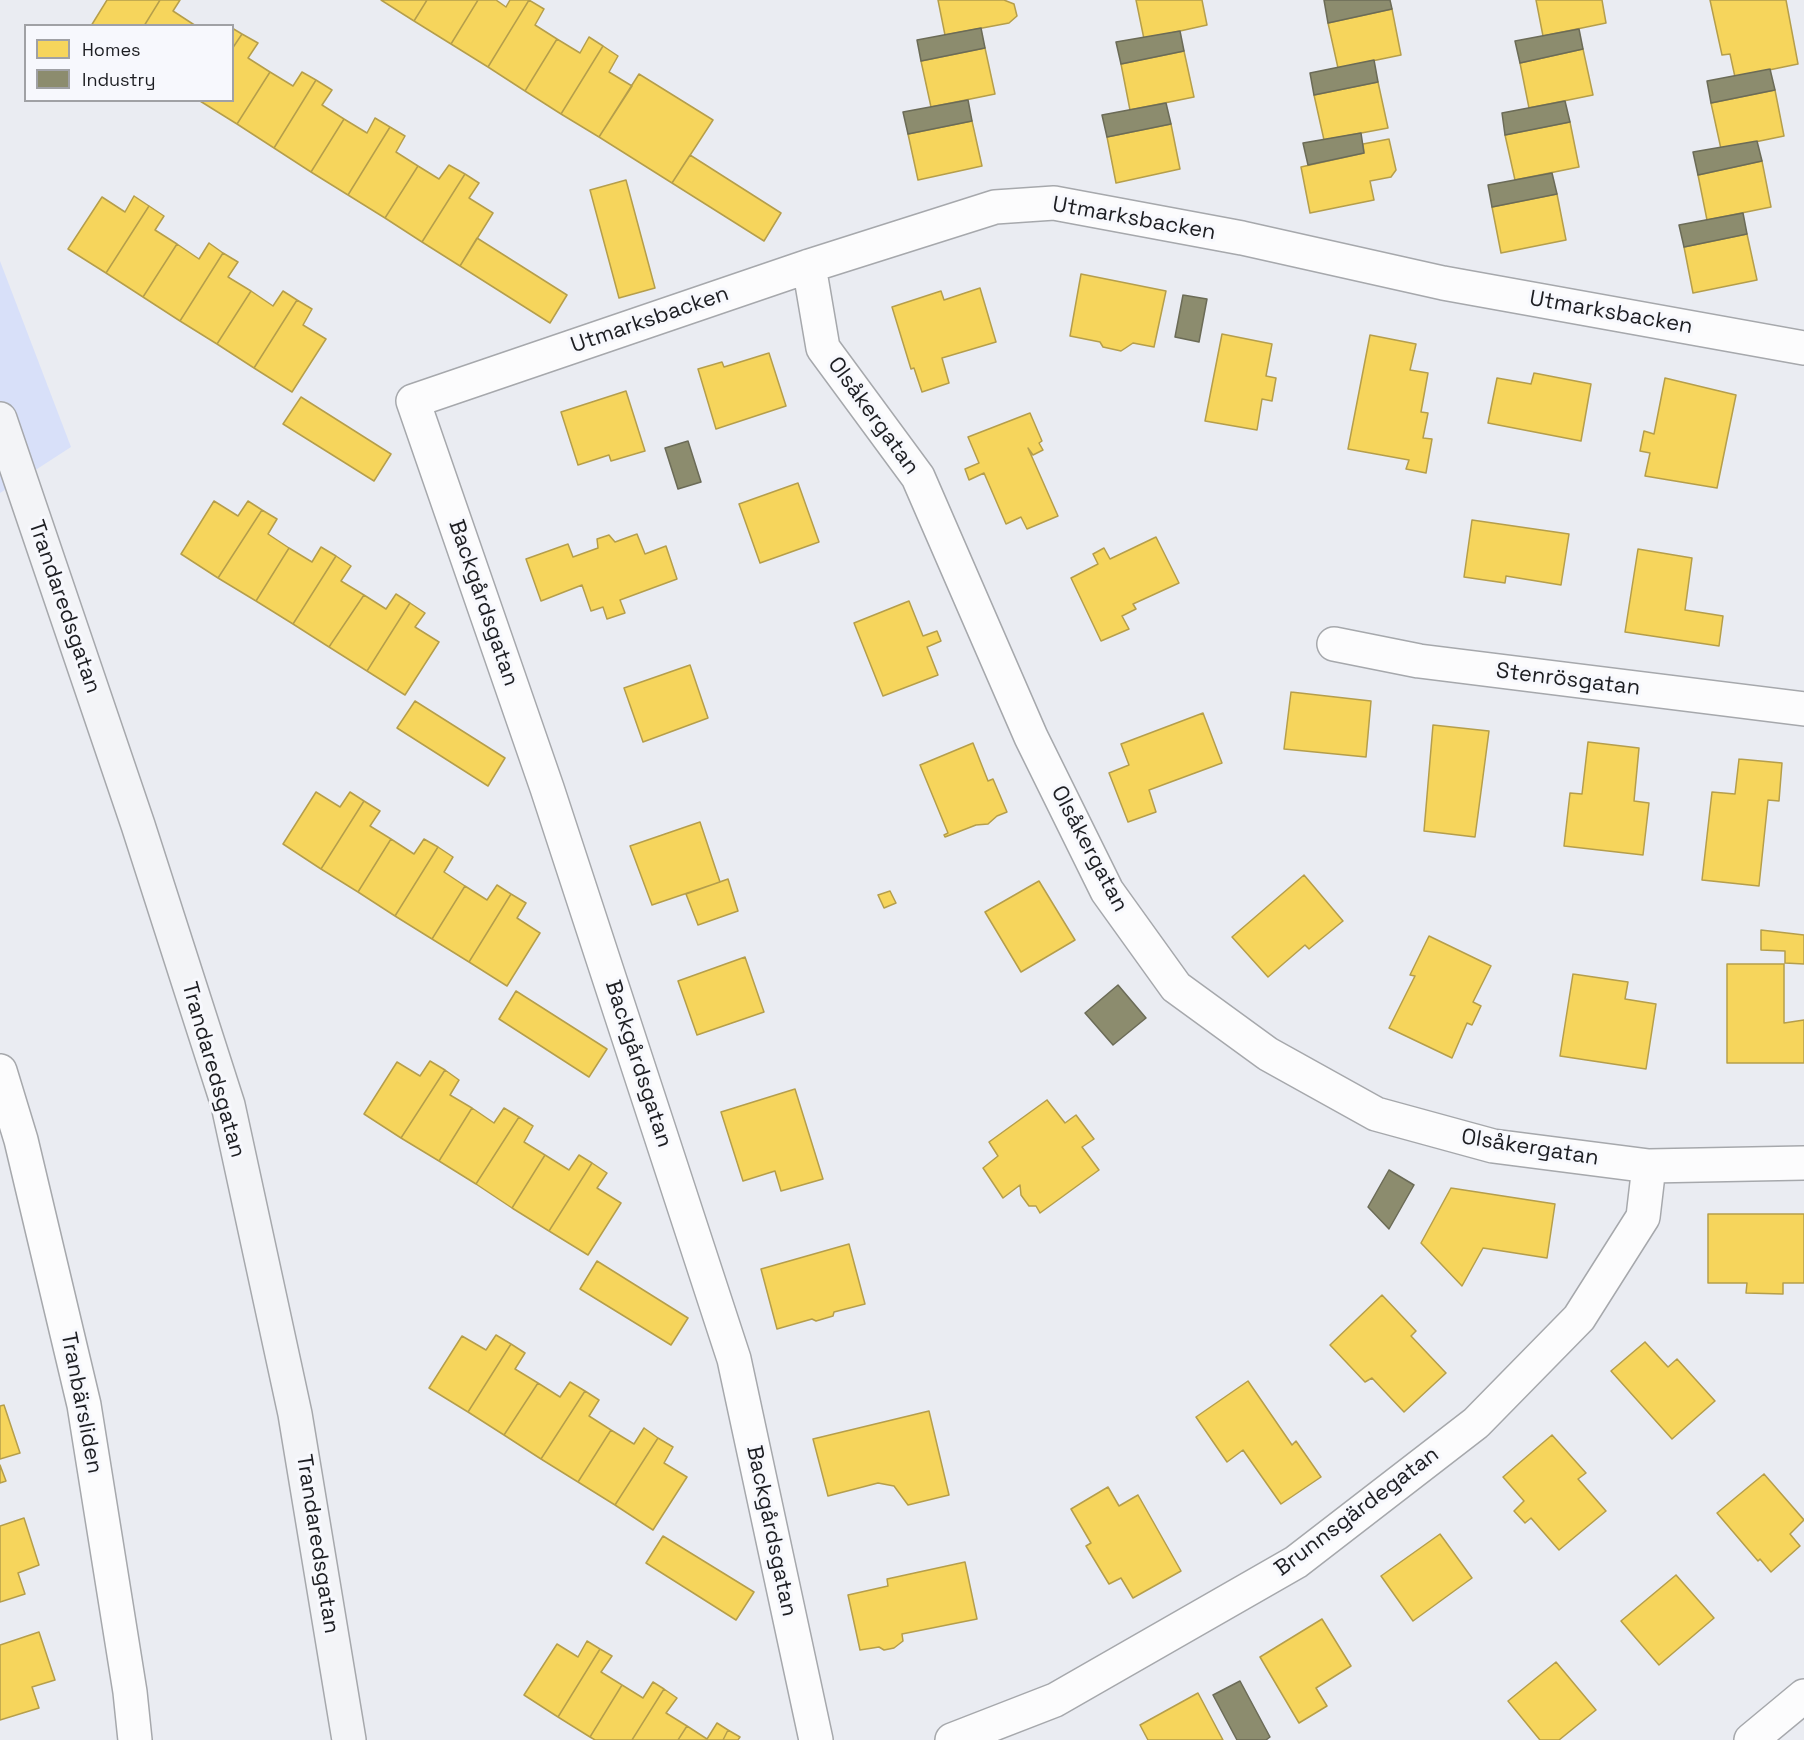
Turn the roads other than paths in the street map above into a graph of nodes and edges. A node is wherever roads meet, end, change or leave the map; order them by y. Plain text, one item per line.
1 (809, 266) junction
2 (1804, 348) edge
3 (413, 401) joint
4 (0, 419) edge
5 (1334, 644) dead end
6 (1804, 710) edge
7 (0, 1071) edge
8 (1804, 1163) edge
9 (1649, 1166) junction
10 (1804, 1696) edge
11 (135, 1740) edge
12 (349, 1740) edge
13 (816, 1740) edge
14 (952, 1740) edge
15 (1751, 1740) edge

1 - 2 street, Utmarksbacken
1 - 3 street, Utmarksbacken
1 - 9 street, Olsåkergatan
3 - 13 street, Backgårdsgatan
4 - 12 street, Trandaredsgatan
5 - 6 street, Stenrösgatan
7 - 11 street, Tranbärsliden
8 - 9 street, Olsåkergatan
9 - 14 street, Brunnsgärdegatan
10 - 15 street

